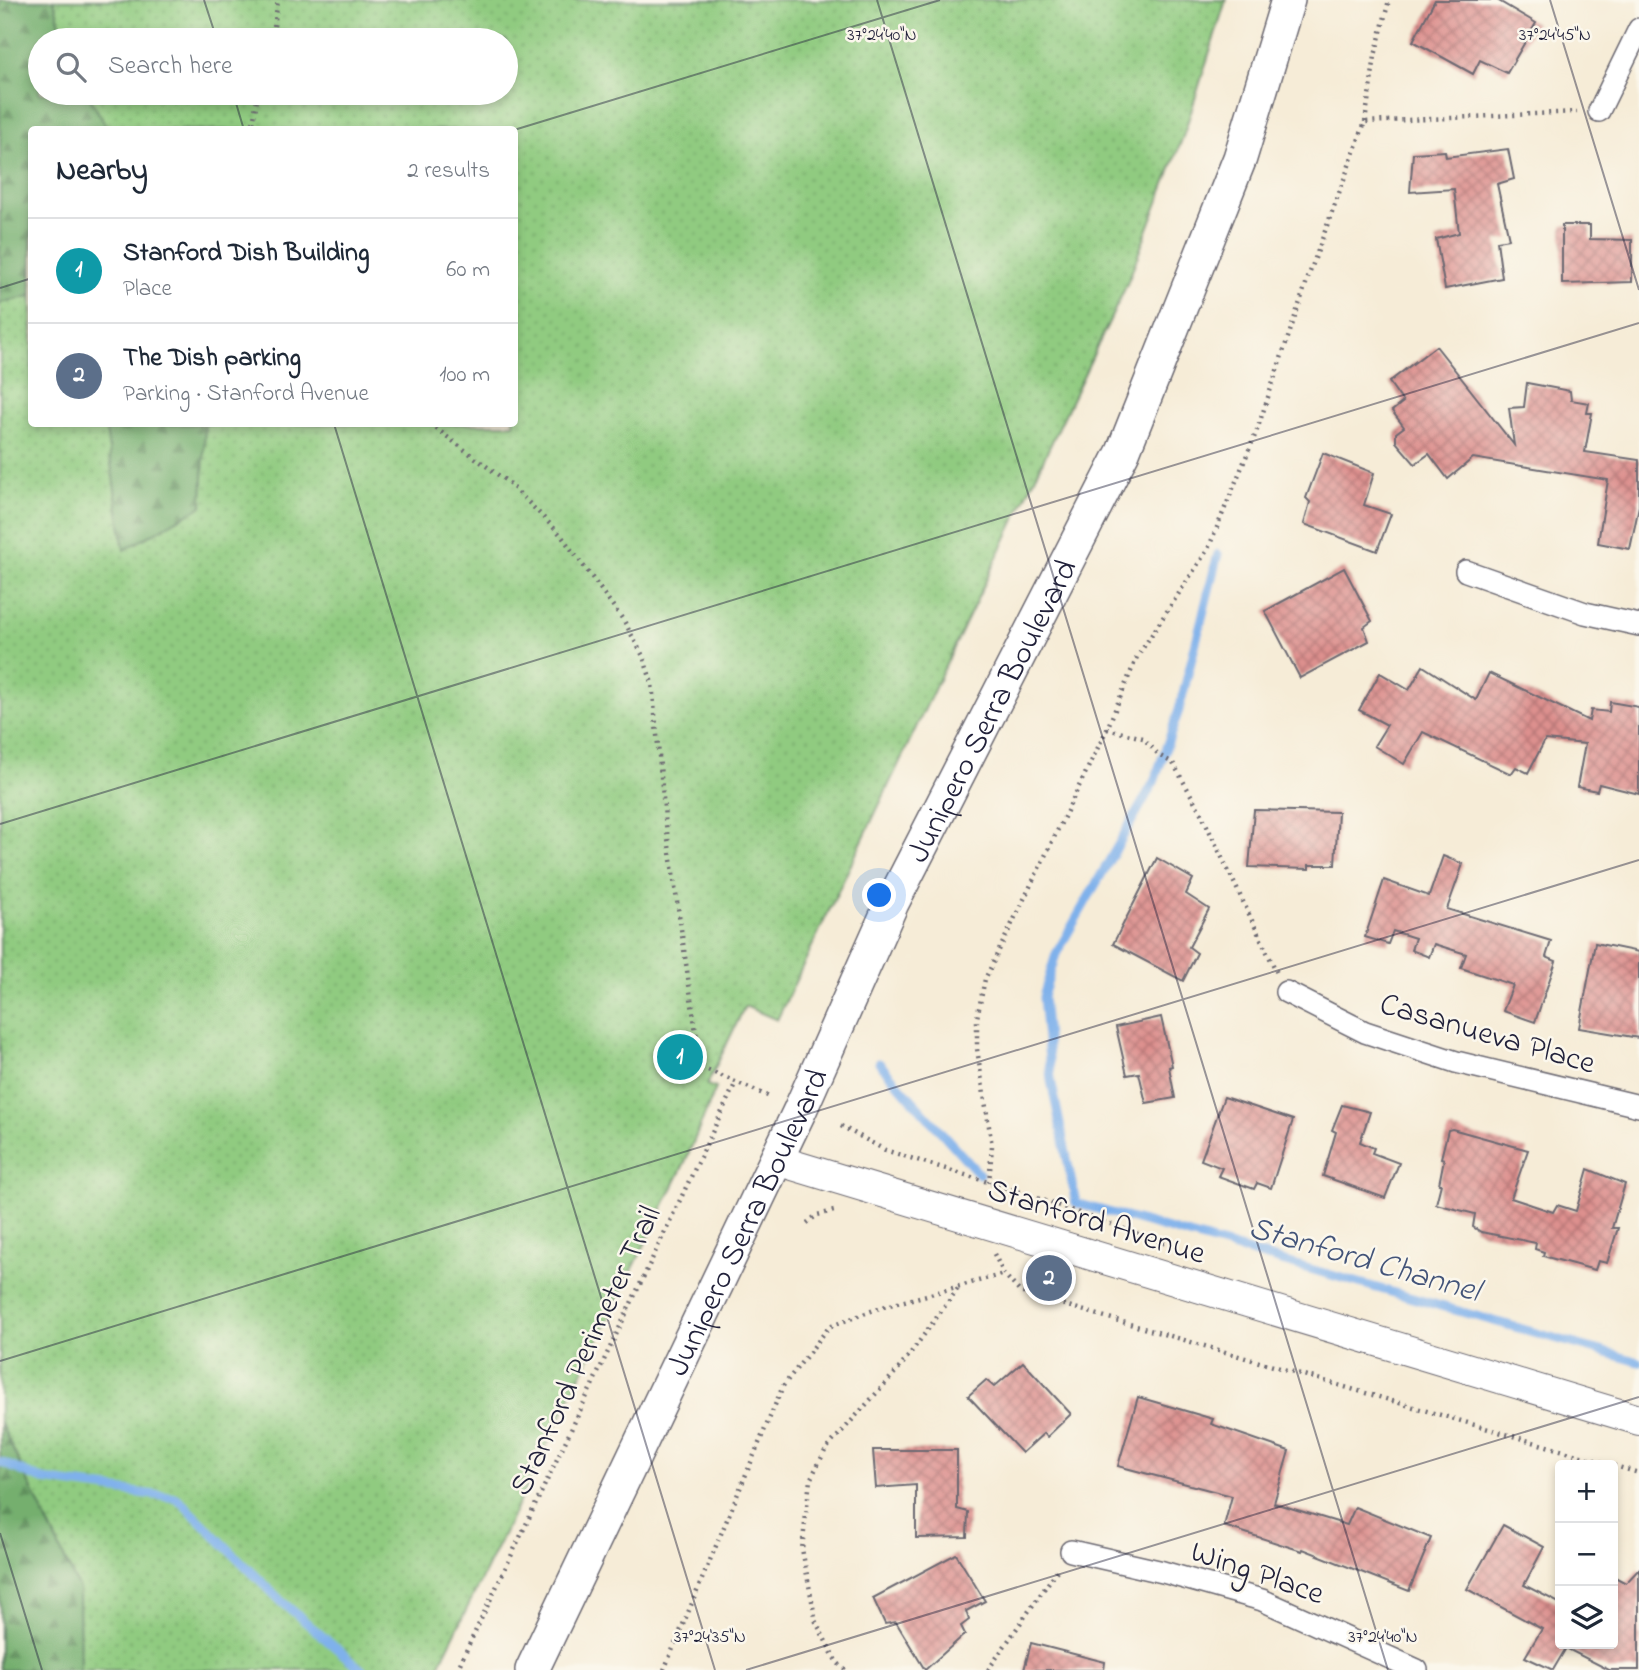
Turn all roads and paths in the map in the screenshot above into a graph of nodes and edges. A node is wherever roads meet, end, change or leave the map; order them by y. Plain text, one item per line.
1 (278, 0) edge
2 (1288, 0) edge
3 (1389, 0) edge
4 (275, 28) edge
5 (1639, 29) edge
6 (256, 105) edge
7 (1599, 111) joint
8 (1365, 122) junction
9 (253, 126) edge
10 (434, 427) edge
11 (1466, 571) dead end
12 (1639, 625) edge
13 (1107, 729) junction
14 (1286, 992) joint
15 (736, 1082) junction
16 (768, 1096) dead end
17 (1639, 1106) edge
18 (841, 1126) dead end
19 (776, 1160) junction
20 (989, 1183) junction
21 (842, 1210) dead end
22 (807, 1223) dead end
23 (1178, 1248) dead end
24 (981, 1250) dead end
25 (1004, 1274) junction
26 (960, 1286) junction
27 (1639, 1420) edge
28 (1639, 1473) edge
29 (1070, 1551) joint
30 (457, 1670) edge
31 (532, 1670) edge
32 (664, 1670) edge
33 (845, 1670) edge
34 (988, 1670) edge
35 (1417, 1670) edge

1 - 4 path
2 - 19 main road, Junipero Serra Boulevard
3 - 8 path
5 - 7 street
6 - 9 path
7 - 8 path
8 - 13 path
10 - 15 path
11 - 12 street
13 - 14 path
13 - 20 path
14 - 17 street, Casanueva Place
15 - 16 path
15 - 30 path, Stanford Perimeter Trail
18 - 20 path
19 - 27 street, Stanford Avenue
19 - 31 main road, Junipero Serra Boulevard
20 - 23 path
21 - 22 path
24 - 25 path
25 - 26 path
25 - 28 path
26 - 32 path
26 - 33 path
29 - 34 path
29 - 35 street, Wing Place

